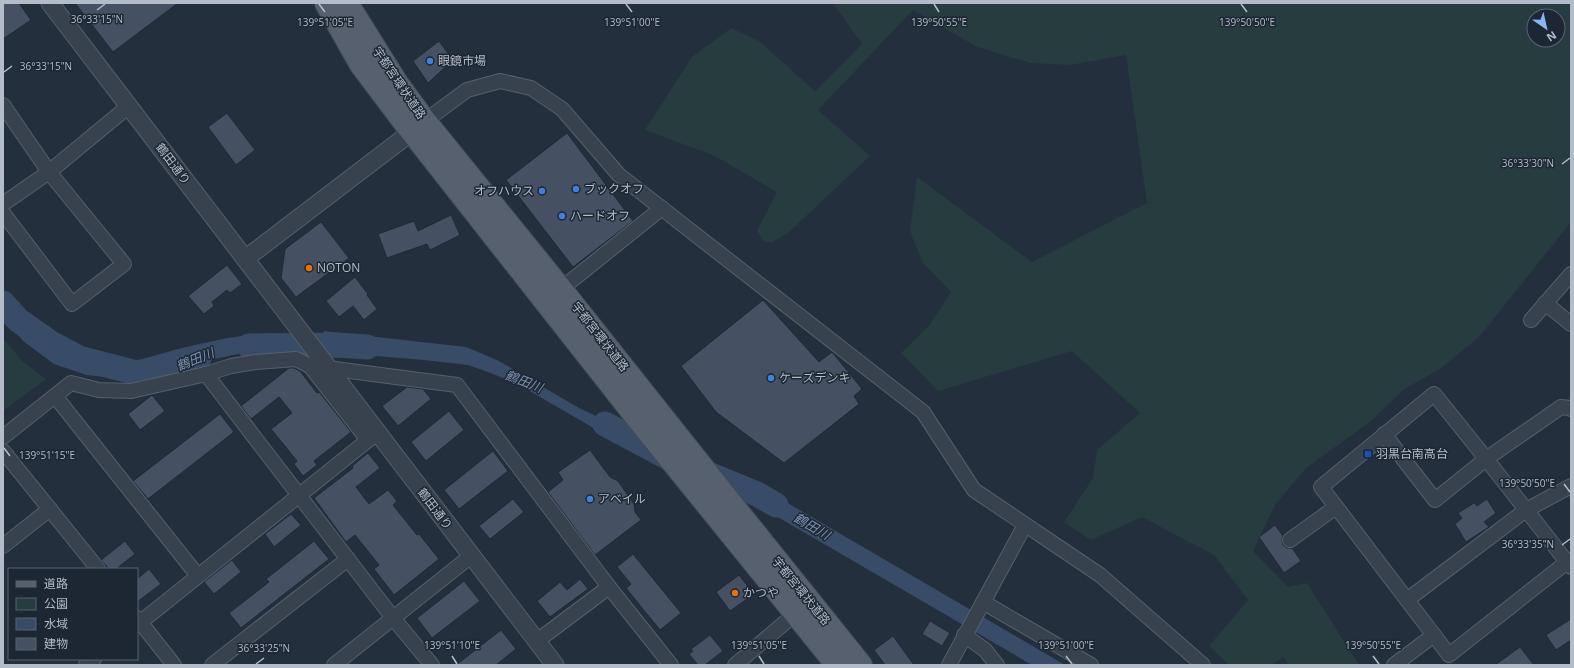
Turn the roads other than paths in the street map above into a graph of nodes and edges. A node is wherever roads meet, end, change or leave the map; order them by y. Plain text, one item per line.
1 (50, 3) edge
2 (326, 3) edge
3 (347, 3) edge
4 (3, 105) edge
5 (129, 106) junction
6 (418, 126) junction
7 (50, 172) junction
8 (3, 204) edge
9 (662, 208) junction
10 (3, 213) edge
11 (245, 259) junction
12 (1571, 274) edge
13 (561, 289) junction
14 (1545, 303) junction
15 (1531, 320) dead end
16 (1571, 324) edge
17 (327, 368) junction
18 (206, 374) junction
19 (55, 396) junction
20 (1571, 409) edge
21 (1384, 434) junction
22 (372, 436) junction
23 (3, 437) edge
24 (3, 451) edge
25 (1486, 458) junction
26 (1571, 486) edge
27 (299, 495) junction
28 (1336, 507) junction
29 (50, 509) junction
30 (1526, 510) junction
31 (1025, 525) junction
32 (1290, 540) dead end
33 (3, 546) edge
34 (471, 556) junction
35 (348, 559) junction
36 (1570, 563) edge
37 (96, 568) edge
38 (198, 576) junction
39 (609, 587) junction
40 (1406, 600) junction
41 (983, 602) junction
42 (795, 614) junction
43 (393, 618) junction
44 (138, 622) edge
45 (964, 635) junction
46 (1434, 635) junction
47 (537, 641) junction
48 (338, 664) edge
49 (174, 665) edge
50 (212, 665) edge
51 (432, 665) edge
52 (555, 665) edge
53 (671, 665) edge
54 (735, 665) edge
55 (837, 665) edge
56 (862, 665) edge
57 (948, 665) edge
58 (997, 665) edge
59 (1091, 665) edge
60 (1203, 665) edge
61 (1394, 665) edge

1 - 5 street, 鶴田通り
2 - 6 main road, 宇都宮環状道路
3 - 6 main road, 宇都宮環状道路
4 - 7 street
5 - 7 street
5 - 11 street, 鶴田通り
6 - 9 street
6 - 11 street
6 - 13 main road, 宇都宮環状道路
6 - 42 main road, 宇都宮環状道路
7 - 8 street
7 - 10 street
9 - 13 street
9 - 31 street
11 - 17 street, 鶴田通り
12 - 14 street
13 - 56 main road, 宇都宮環状道路
14 - 15 street
14 - 16 street
17 - 22 street, 鶴田通り
17 - 39 street
18 - 19 street
18 - 22 street
18 - 27 street
19 - 23 street
19 - 38 street
20 - 25 street
21 - 25 street
21 - 25 street
21 - 28 street
22 - 27 street
22 - 34 street, 鶴田通り
24 - 29 street
25 - 30 street
26 - 30 street
27 - 35 street
27 - 38 street
28 - 32 street
28 - 40 street
29 - 33 street
29 - 37 street
30 - 36 street
30 - 40 street
31 - 41 street
31 - 60 street
34 - 43 street
34 - 47 street, 鶴田通り
35 - 43 street
35 - 50 street
36 - 46 street
38 - 44 street
39 - 47 street
39 - 53 street
40 - 46 street
41 - 45 street
41 - 59 street
42 - 54 street
42 - 55 main road, 宇都宮環状道路
43 - 48 street
43 - 51 street
44 - 49 street
45 - 57 street
45 - 58 street
46 - 61 street
47 - 52 street, 鶴田通り

